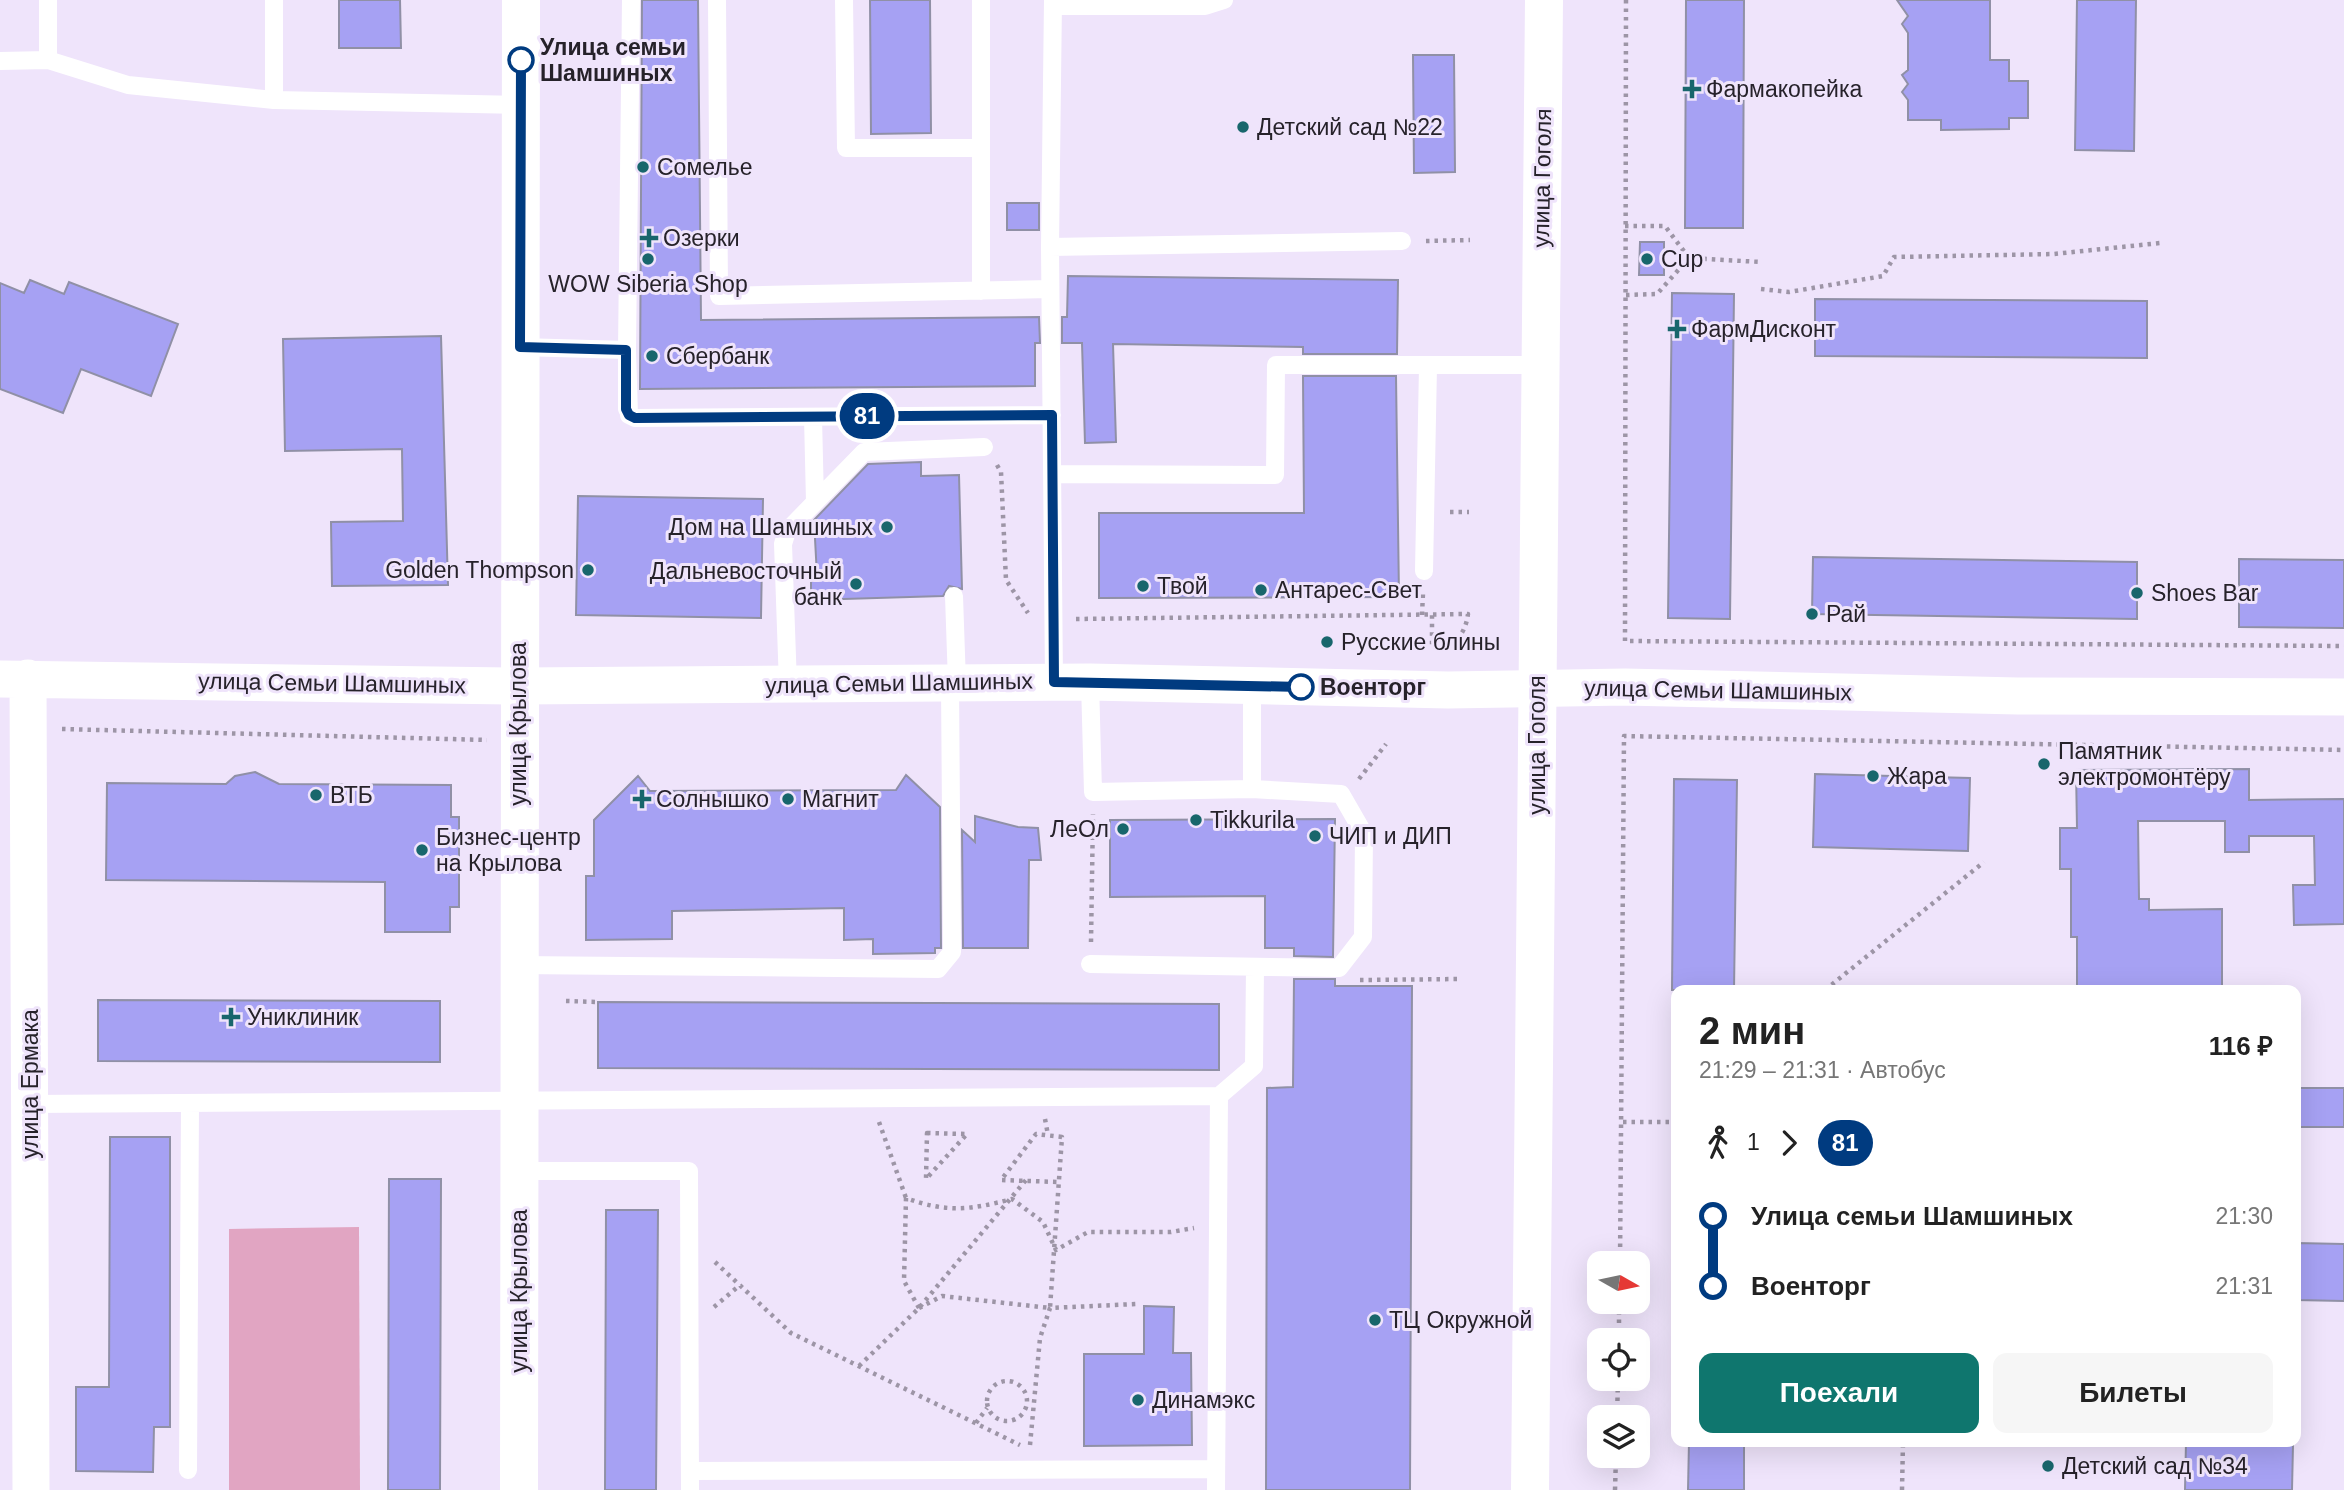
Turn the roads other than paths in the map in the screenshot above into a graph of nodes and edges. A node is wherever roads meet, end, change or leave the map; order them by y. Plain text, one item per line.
1 (48, 0) edge
2 (274, 0) edge
3 (521, 0) edge
4 (631, 0) edge
5 (717, 0) edge
6 (844, 0) edge
7 (981, 0) edge
8 (1224, 0) edge
9 (1544, 0) edge
10 (1053, 3) edge
11 (48, 60) junction
12 (0, 61) edge
13 (274, 100) junction
14 (520, 105) junction
15 (981, 148) junction
16 (1402, 241) road end
17 (1050, 247) junction
18 (1050, 289) junction
19 (981, 290) junction
20 (520, 347) junction
21 (626, 350) junction
22 (1541, 365) junction
23 (1427, 366) junction
24 (1052, 415) junction
25 (813, 417) junction
26 (985, 447) road end
27 (1052, 474) junction
28 (816, 502) junction
29 (1424, 571) dead end
30 (954, 596) dead end
31 (14, 678) edge
32 (1054, 682) junction
33 (1090, 682) junction
34 (953, 683) junction
35 (788, 685) junction
36 (518, 686) junction
37 (1252, 686) junction
38 (1537, 687) junction
39 (2344, 697) edge
40 (1252, 789) junction
41 (1090, 964) road end
42 (517, 965) junction
43 (1255, 967) junction
44 (1219, 1096) junction
45 (518, 1100) junction
46 (190, 1103) junction
47 (30, 1104) junction
48 (519, 1171) junction
49 (1216, 1469) junction
50 (188, 1470) dead end
51 (691, 1471) junction
52 (31, 1490) edge
53 (519, 1490) edge
54 (690, 1490) edge
55 (1216, 1490) edge
56 (1530, 1490) edge

1 - 11 lane
2 - 13 lane
3 - 14 street, улица Крылова
4 - 21 lane
5 - 19 lane
6 - 15 lane
7 - 15 lane
8 - 10 lane
9 - 22 street, улица Гоголя
10 - 17 lane
11 - 12 lane
11 - 13 lane
13 - 14 lane
14 - 20 street, улица Крылова
15 - 19 lane
16 - 17 lane
17 - 18 lane
18 - 19 lane
18 - 24 lane
20 - 21 lane
20 - 36 street, улица Крылова
21 - 25 lane
22 - 23 lane
22 - 38 street, улица Гоголя
23 - 27 lane
23 - 29 lane
24 - 25 lane
24 - 27 lane
25 - 28 lane
26 - 28 lane
27 - 32 lane
28 - 35 lane
30 - 34 lane
31 - 36 street, улица Семьи Шамшиных
31 - 47 street, улица Ермака
32 - 33 street, улица Семьи Шамшиных
32 - 34 street, улица Семьи Шамшиных
33 - 37 street, улица Семьи Шамшиных
33 - 40 lane
34 - 35 street, улица Семьи Шамшиных
34 - 42 lane
35 - 36 street, улица Семьи Шамшиных
36 - 42 street, улица Крылова
37 - 38 street, улица Семьи Шамшиных
37 - 40 lane
38 - 39 street, улица Семьи Шамшиных
38 - 56 street, улица Гоголя
40 - 43 lane
41 - 43 lane
42 - 45 street, улица Крылова
43 - 44 lane
44 - 45 lane
44 - 49 lane
45 - 46 lane
45 - 48 street, улица Крылова
46 - 47 lane
46 - 50 lane
47 - 52 street, улица Ермака
48 - 51 lane
48 - 53 street, улица Крылова
49 - 51 lane
49 - 55 lane
51 - 54 lane

